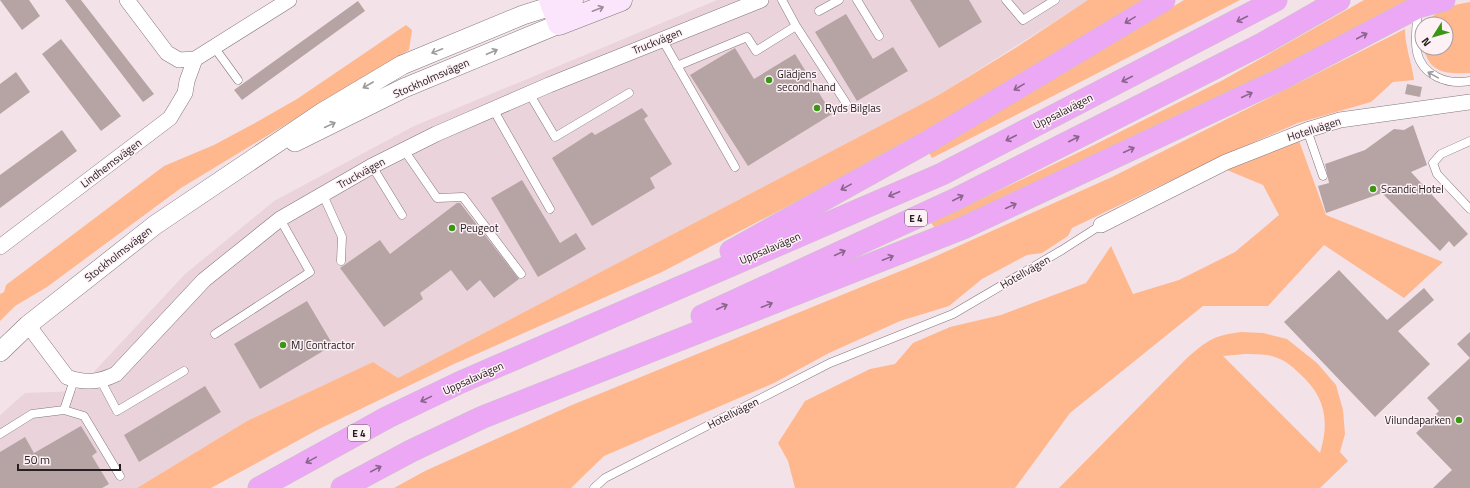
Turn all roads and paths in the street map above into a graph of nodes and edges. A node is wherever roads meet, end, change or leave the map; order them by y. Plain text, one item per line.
1 (127, 0) edge
2 (289, 0) edge
3 (621, 0) edge
4 (761, 0) edge
5 (782, 0) edge
6 (839, 0) edge
7 (857, 0) edge
8 (1006, 0) edge
9 (1055, 0) edge
10 (1164, 0) edge
11 (1276, 0) edge
12 (1339, 0) edge
13 (1444, 0) edge
14 (563, 7) edge
15 (1418, 7) junction
16 (819, 11) dead end
17 (796, 26) junction
18 (879, 36) dead end
19 (662, 39) junction
20 (214, 47) junction
21 (196, 59) junction
22 (677, 66) junction
23 (238, 80) dead end
24 (1470, 81) edge
25 (629, 93) dead end
26 (529, 94) junction
27 (1470, 102) edge
28 (846, 103) dead end
29 (493, 109) junction
30 (1307, 130) junction
31 (1470, 141) edge
32 (404, 150) junction
33 (372, 166) junction
34 (735, 167) dead end
35 (1323, 176) dead end
36 (323, 195) junction
37 (550, 209) dead end
38 (1470, 210) edge
39 (402, 215) dead end
40 (280, 219) junction
41 (1101, 225) joint
42 (0, 247) edge
43 (340, 261) dead end
44 (520, 274) dead end
45 (28, 325) junction
46 (214, 334) dead end
47 (0, 352) edge
48 (184, 371) dead end
49 (74, 380) junction
50 (101, 381) junction
51 (461, 382) junction
52 (64, 410) junction
53 (483, 417) junction
54 (0, 434) edge
55 (120, 476) dead end
56 (259, 488) edge
57 (342, 488) edge
58 (594, 488) edge

1 - 21 street
2 - 20 street
14 -> 3 main road, Stockholmsvägen
4 - 19 street, Truckvägen
5 - 17 lane
6 - 16 lane
7 - 18 lane
8 - 9 lane
10 -> 51 highway
11 -> 51 highway, Uppsalavägen / E 4
53 -> 12 highway, E 4
13 - 15 highway
14 - 45 street, Stockholmsvägen
24 -> 15 lane
53 -> 15 highway
17 - 22 lane
17 - 28 lane
19 - 22 lane
19 - 26 street, Truckvägen
20 - 21 street
20 - 23 lane
21 - 42 street, Lindhemsvägen
22 - 34 lane
25 - 26 lane
26 - 29 street, Truckvägen
27 - 30 street, Hotellvägen
29 - 32 street, Truckvägen
29 - 37 lane
30 - 35 lane
30 - 41 street, Hotellvägen
31 - 38 lane
32 - 33 street, Truckvägen
32 - 44 lane
33 - 36 street, Truckvägen
33 - 39 lane
36 - 40 street, Truckvägen
36 - 43 lane
40 - 46 lane
40 - 50 street, Truckvägen
41 - 58 lane, Hotellvägen
45 - 47 street, Stockholmsvägen
45 - 49 street
48 - 50 lane
49 - 50 street
49 - 52 lane
51 -> 56 highway, Uppsalavägen / E 4
52 - 54 lane
52 - 55 lane
57 -> 53 highway, E 4

